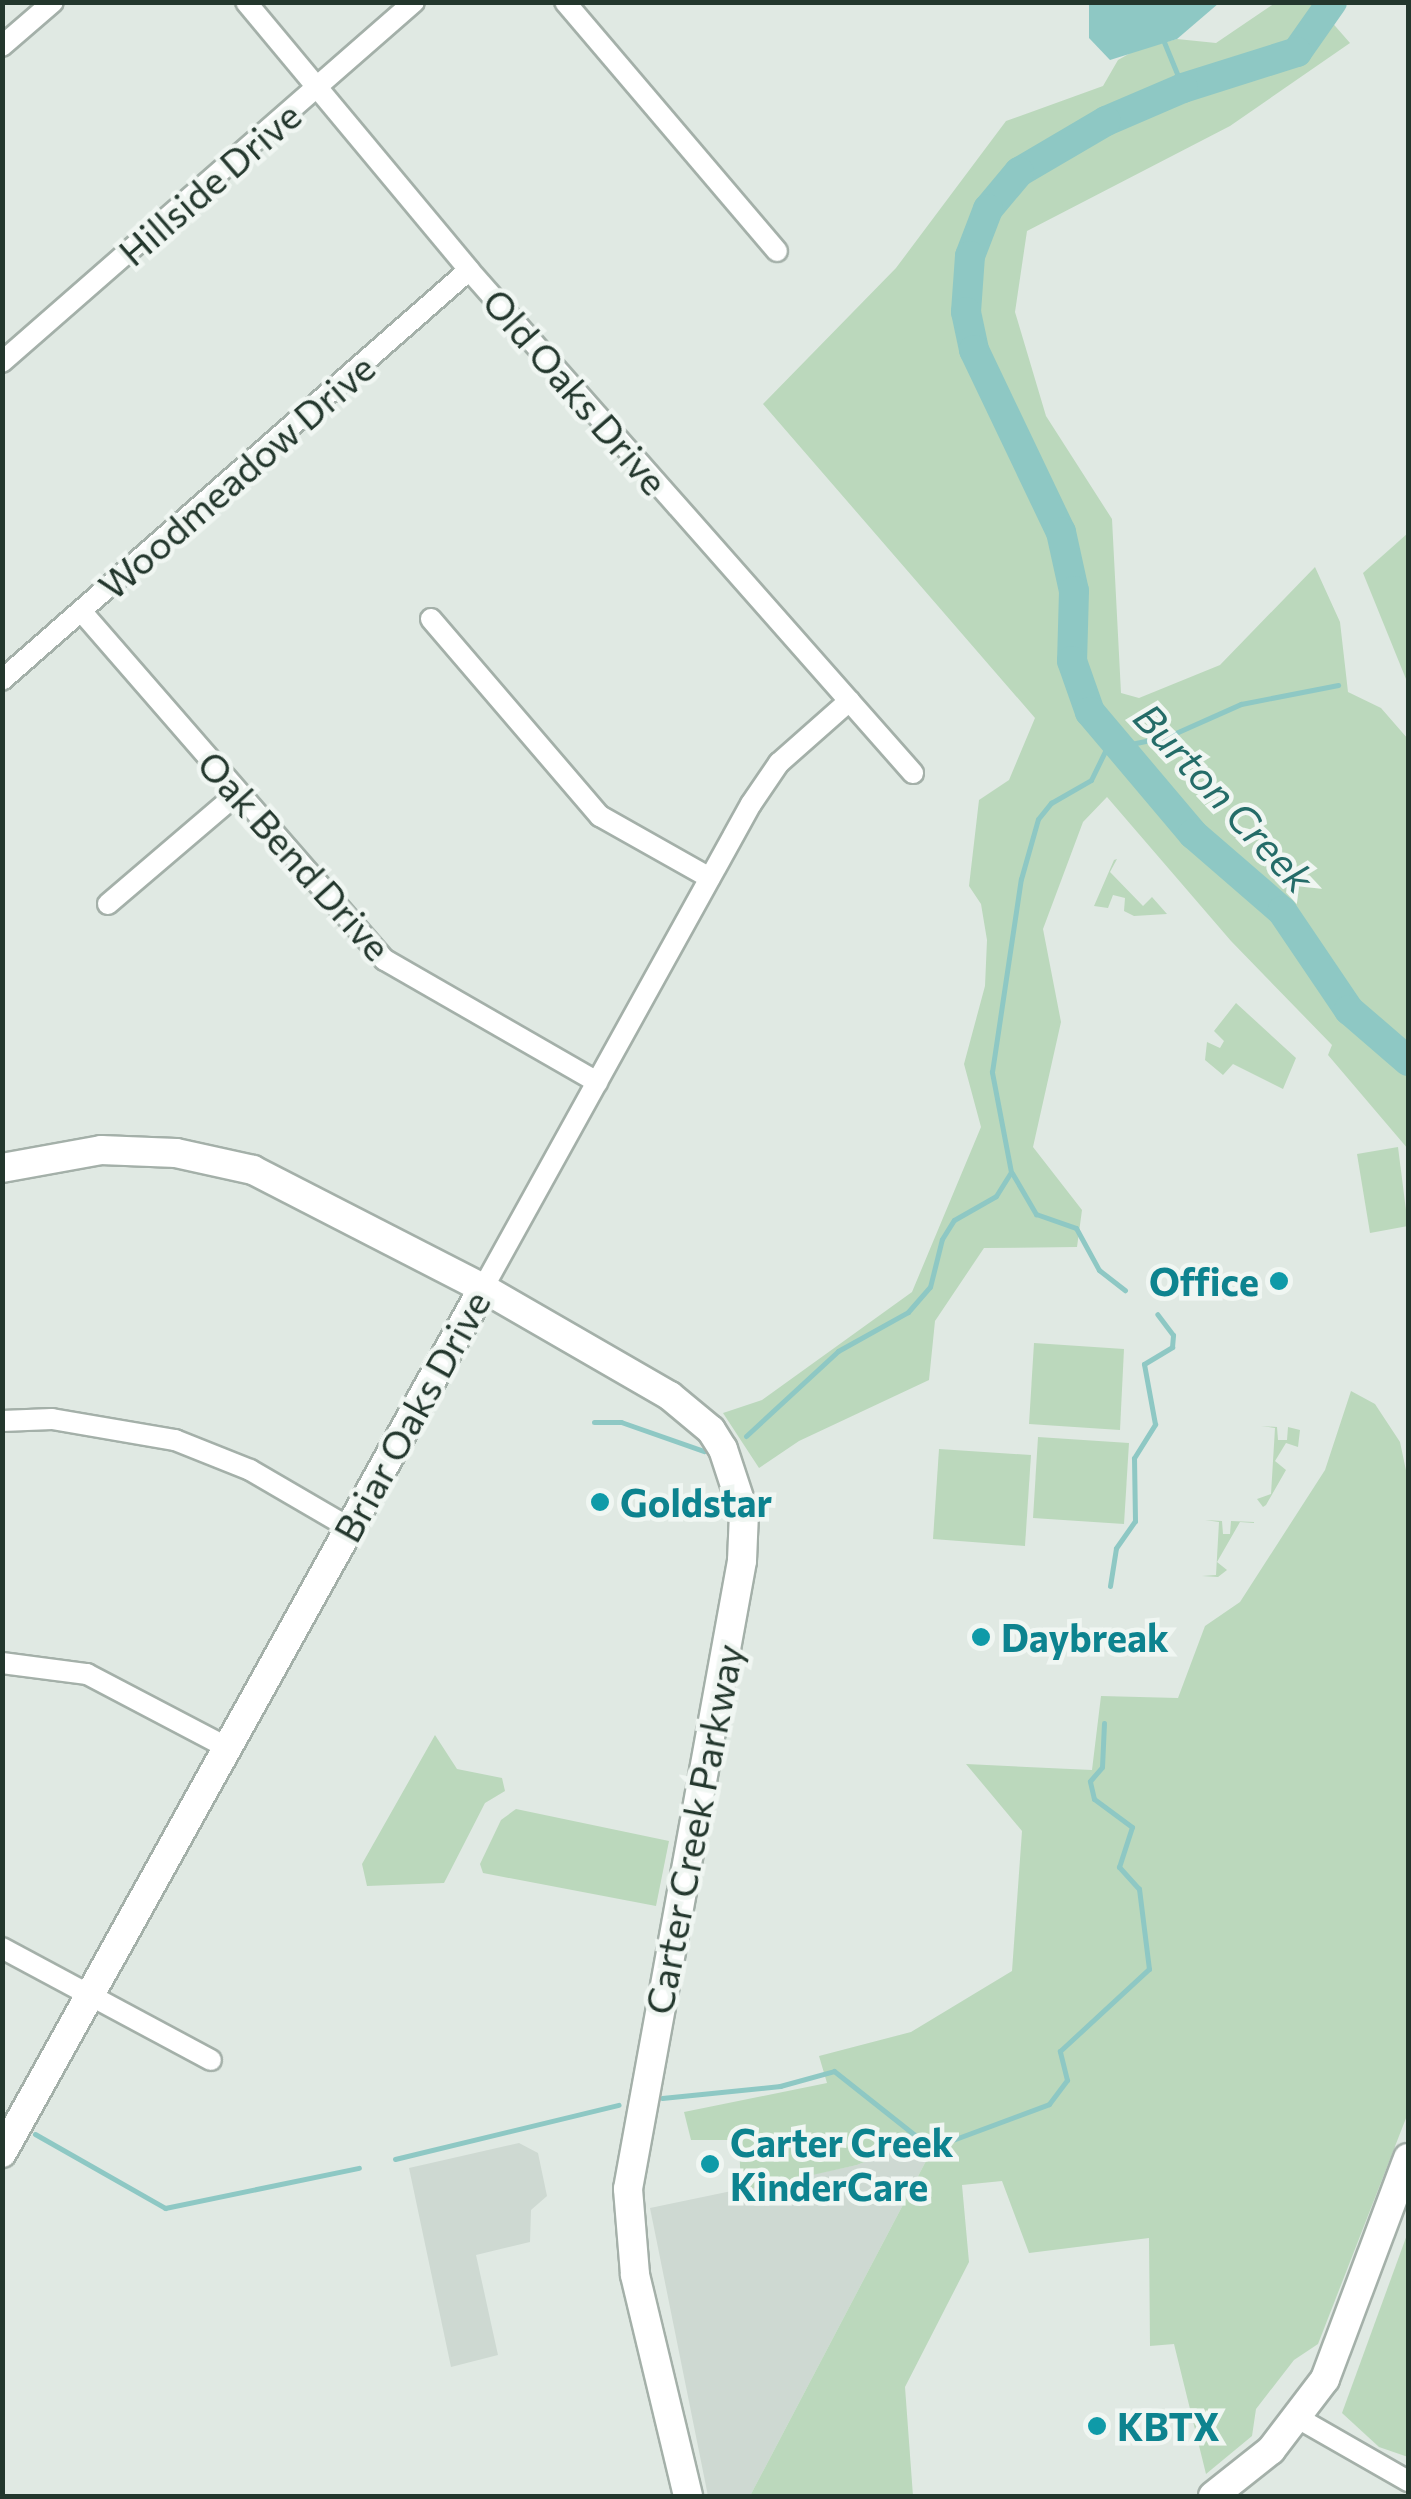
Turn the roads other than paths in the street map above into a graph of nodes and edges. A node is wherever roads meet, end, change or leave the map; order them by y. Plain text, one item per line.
1 (53, 2) edge
2 (246, 2) edge
3 (414, 2) edge
4 (564, 2) edge
5 (2, 46) edge
6 (320, 86) junction
7 (777, 251) dead end
8 (470, 270) junction
9 (2, 362) edge
10 (82, 612) junction
11 (431, 619) dead end
12 (2, 680) edge
13 (848, 701) junction
14 (913, 773) dead end
15 (237, 794) junction
16 (710, 878) junction
17 (108, 904) dead end
18 (597, 1082) junction
19 (2, 1168) edge
20 (483, 1288) junction
21 (2, 1422) edge
22 (348, 1527) junction
23 (2, 1663) edge
24 (228, 1748) junction
25 (2, 1948) edge
26 (90, 1995) junction
27 (211, 2060) dead end
28 (2, 2153) edge
29 (1408, 2158) edge
30 (1298, 2418) junction
31 (1408, 2481) edge
32 (688, 2496) edge
33 (1213, 2496) edge

1 - 5 street
2 - 6 street, Old Oaks Drive
3 - 6 street, Hillside Drive
4 - 7 street
6 - 8 street, Old Oaks Drive
6 - 9 street, Hillside Drive
8 - 10 street, Woodmeadow Drive
8 - 13 street, Old Oaks Drive
10 - 12 street, Woodmeadow Drive
10 - 15 street, Oak Bend Drive
11 - 16 street
13 - 14 street, Old Oaks Drive
13 - 16 street, Briar Oaks Drive
15 - 17 street
15 - 18 street, Oak Bend Drive
16 - 18 street, Briar Oaks Drive
18 - 20 street, Briar Oaks Drive
19 - 20 street, Carter Creek Parkway
20 - 22 street, Briar Oaks Drive
20 - 32 street, Carter Creek Parkway
21 - 22 street
22 - 24 street, Briar Oaks Drive
23 - 24 street
24 - 26 street, Briar Oaks Drive
25 - 26 street
26 - 27 street
26 - 28 street, Briar Oaks Drive
29 - 30 street
30 - 31 street
30 - 33 street

